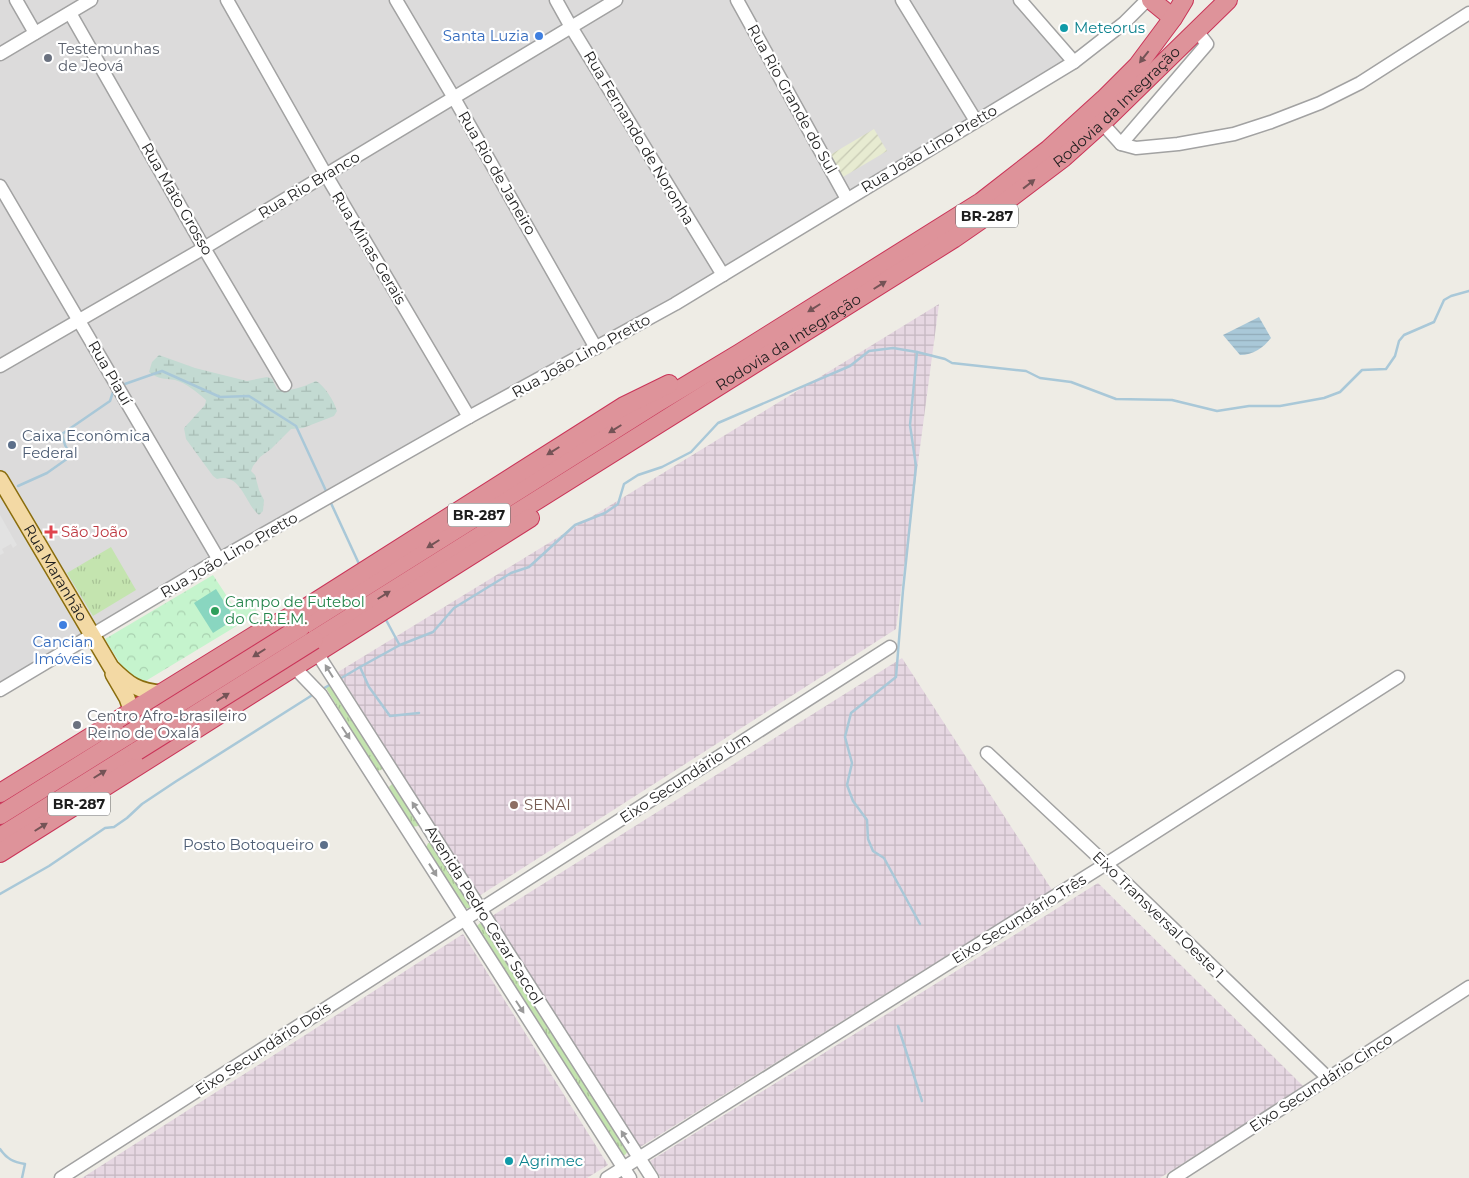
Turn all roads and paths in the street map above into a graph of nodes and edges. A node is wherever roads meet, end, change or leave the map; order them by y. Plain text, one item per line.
1 (16, 0) edge
2 (91, 0) edge
3 (226, 0) edge
4 (396, 0) edge
5 (556, 0) edge
6 (616, 0) edge
7 (737, 0) edge
8 (902, 0) edge
9 (1020, 0) edge
10 (1147, 0) edge
11 (1151, 0) edge
12 (1184, 0) edge
13 (1219, 2) edge
14 (70, 13) junction
15 (1469, 13) edge
16 (1173, 18) junction
17 (571, 27) junction
18 (1197, 31) junction
19 (35, 33) junction
20 (0, 54) edge
21 (1074, 62) junction
22 (454, 98) junction
23 (976, 121) junction
24 (1102, 123) junction
25 (1121, 144) junction
26 (326, 175) junction
27 (0, 186) edge
28 (847, 199) junction
29 (204, 248) junction
30 (723, 275) junction
31 (79, 321) junction
32 (596, 348) junction
33 (745, 360) junction
34 (0, 366) edge
35 (285, 385) dead end
36 (469, 417) junction
37 (0, 479) edge
38 (219, 560) junction
39 (294, 623) junction
40 (92, 635) junction
41 (315, 646) junction
42 (890, 647) dead end
43 (112, 667) junction
44 (294, 667) junction
45 (1398, 677) dead end
46 (0, 690) edge
47 (163, 692) junction
48 (132, 712) junction
49 (986, 753) dead end
50 (157, 755) junction
51 (0, 794) edge
52 (0, 816) edge
53 (0, 838) edge
54 (0, 853) edge
55 (1106, 864) junction
56 (480, 909) junction
57 (465, 920) junction
58 (1469, 987) edge
59 (1328, 1078) junction
60 (639, 1158) junction
61 (626, 1173) edge
62 (61, 1178) edge
63 (606, 1178) edge
64 (652, 1178) edge
65 (1174, 1178) edge

1 - 19 street
2 - 14 street
3 - 26 street, Rua Minas Gerais
4 - 22 street, Rua Rio de Janeiro
5 - 17 street, Rua Fernando de Noronha
6 - 17 street, Rua Rio Branco
7 - 28 street, Rua Rio Grande do Sul
8 - 23 street
9 - 21 street
10 - 21 street, Rua João Lino Pretto
11 - 16 highway
12 - 16 highway, Rodovia da Integração / BR-287
13 - 18 highway, Rodovia da Integração / BR-287
14 - 19 street
14 - 29 street, Rua Mato Grosso
15 - 25 street
16 -> 33 highway, Rodovia da Integração / BR-287
17 - 22 street, Rua Rio Branco
17 - 30 street, Rua Fernando de Noronha
18 - 24 highway, Rodovia da Integração / BR-287
18 - 25 street
19 - 20 street
21 - 23 street, Rua João Lino Pretto
22 - 26 street, Rua Rio Branco
22 - 32 street, Rua Rio de Janeiro
23 - 28 street, Rua João Lino Pretto
24 - 25 street
33 -> 24 highway, Rodovia da Integração / BR-287
26 - 29 street, Rua Rio Branco
26 - 36 street, Rua Minas Gerais
27 - 31 street, Rua Piauí
28 - 30 street, Rua João Lino Pretto
29 - 31 street, Rua Rio Branco
29 - 35 street, Rua Mato Grosso
30 - 32 street, Rua João Lino Pretto
31 - 34 street, Rua Rio Branco
31 - 38 street, Rua Piauí
32 - 36 street, Rua João Lino Pretto
33 -> 39 highway, Rodovia da Integração / BR-287
41 -> 33 highway, Rodovia da Integração / BR-287
36 - 38 street, Rua João Lino Pretto
37 - 40 main road, Rua Maranhão
38 - 40 street, Rua João Lino Pretto
39 - 41 highway
39 - 47 highway, BR-287
39 -> 52 highway, BR-287, bridge
40 - 43 main road, Rua Maranhão
40 - 46 street, Rua João Lino Pretto
41 - 44 highway, BR-287
53 -> 41 highway, BR-287, bridge
56 -> 41 street, Avenida Pedro Cezar Saccol
42 - 56 street, Eixo Secundário Um
43 - 47 main road, Rua Maranhão
43 - 48 main road, Rua Maranhão
44 - 50 highway, BR-287
44 -> 57 street, Avenida Pedro Cezar Saccol
45 - 55 street, Eixo Secundário Três
47 - 48 highway, BR-287
48 - 50 highway
48 - 51 highway, BR-287
49 - 55 street, Eixo Transversal Oeste 1
54 -> 50 highway, BR-287
55 - 59 street, Eixo Transversal Oeste 1
55 - 60 street, Eixo Secundário Três
56 - 57 street, Eixo Secundário Um
60 -> 56 street, Avenida Pedro Cezar Saccol
57 -> 61 street, Avenida Pedro Cezar Saccol
57 - 62 street, Eixo Secundário Dois
58 - 59 street, Eixo Secundário Cinco
59 - 65 street, Eixo Secundário Cinco
60 - 61 street, Eixo Secundário Três
60 - 64 street, Avenida Pedro Cezar Saccol
61 - 63 street, Eixo Secundário Três

